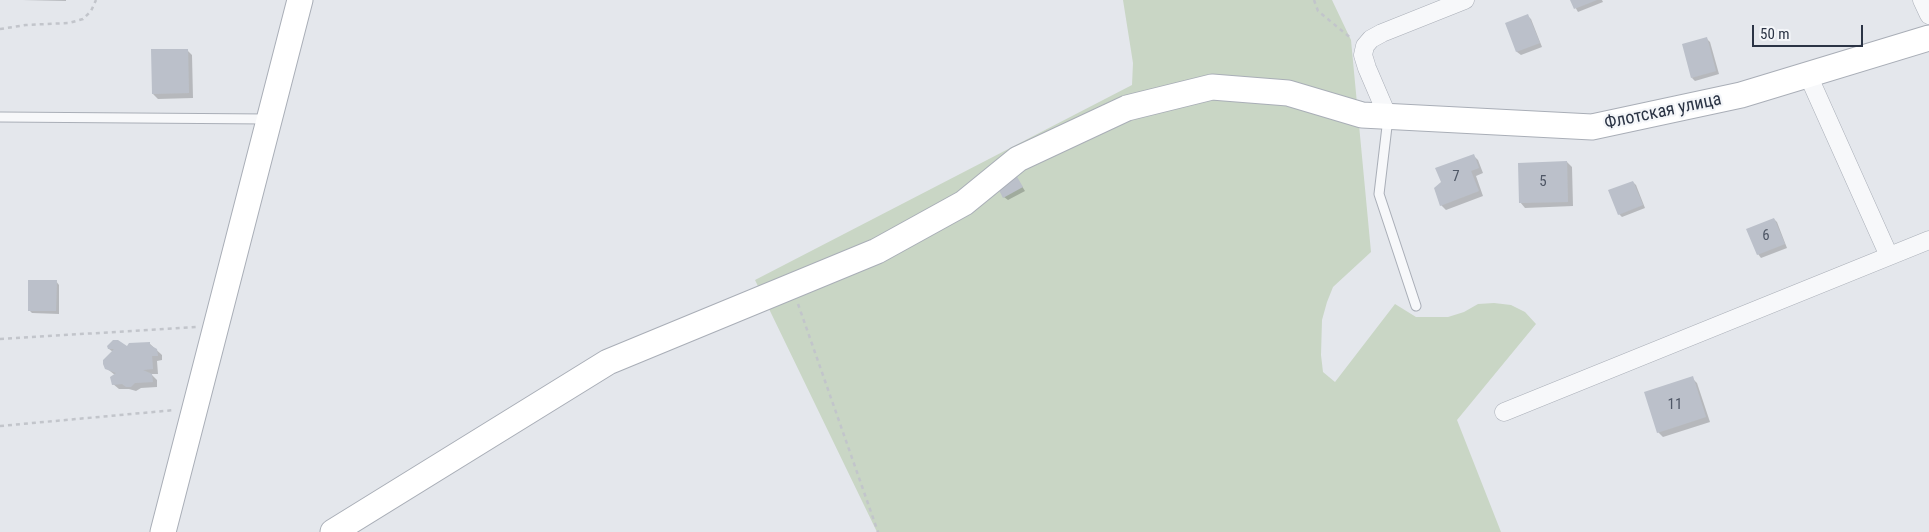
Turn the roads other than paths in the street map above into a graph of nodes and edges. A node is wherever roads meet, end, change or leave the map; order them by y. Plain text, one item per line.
1 (300, 0) edge
2 (1465, 0) edge
3 (1922, 0) edge
4 (1929, 15) edge
5 (1929, 38) edge
6 (1808, 75) junction
7 (1388, 116) junction
8 (0, 117) edge
9 (269, 119) junction
10 (1929, 240) edge
11 (1889, 256) junction
12 (1416, 306) dead end
13 (1504, 412) dead end
14 (163, 532) edge
15 (333, 532) edge

1 - 9 street
2 - 7 street
3 - 4 street
5 - 6 street, Флотская улица
6 - 7 street, Флотская улица
6 - 11 street
7 - 12 lane
7 - 15 street, Флотская улица
8 - 9 lane
9 - 14 street
10 - 11 street
11 - 13 street

